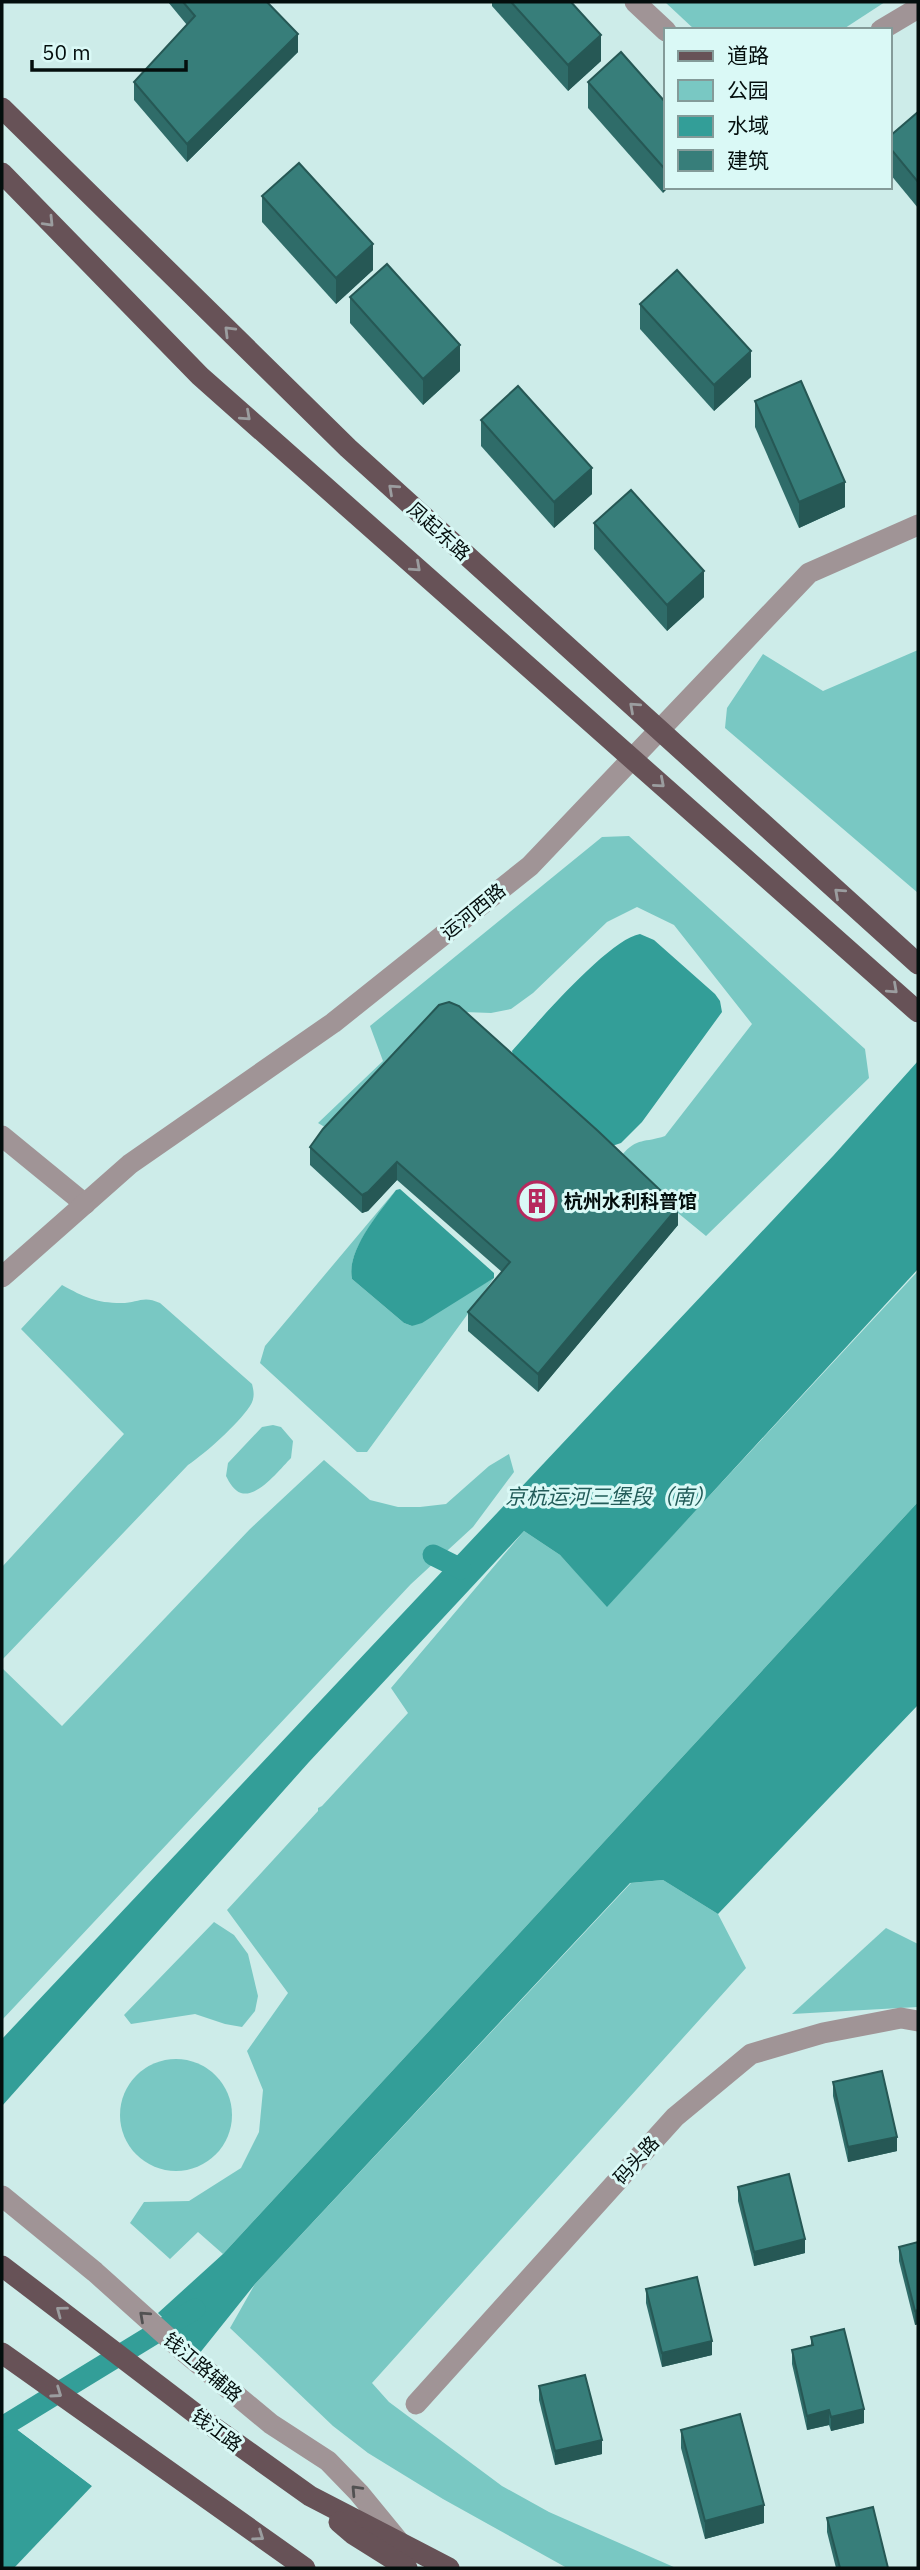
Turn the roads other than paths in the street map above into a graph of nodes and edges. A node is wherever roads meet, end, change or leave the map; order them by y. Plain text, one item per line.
1 (635, 2) edge
2 (918, 8) edge
3 (884, 28) edge
4 (664, 29) edge
5 (2, 108) edge
6 (2, 173) edge
7 (918, 525) edge
8 (658, 729) junction
9 (631, 758) junction
10 (918, 964) edge
11 (918, 1012) edge
12 (2, 1136) edge
13 (85, 1204) junction
14 (2, 1277) edge
15 (918, 2021) edge
16 (2, 2196) edge
17 (2, 2266) edge
18 (2, 2353) edge
19 (416, 2404) dead end
20 (310, 2496) junction
21 (400, 2543) junction
22 (304, 2567) edge
23 (407, 2568) edge
24 (449, 2568) edge

1 - 4 street
2 - 3 street
8 -> 5 main road, 凤起东路
6 -> 9 main road
7 - 8 street, 运河西路
8 - 9 street, 运河西路
10 -> 8 main road, 凤起东路
9 -> 11 main road
9 - 13 street, 运河西路
12 - 13 street
13 - 14 street, 运河西路
15 - 19 street, 码头路
21 -> 16 street, 钱江路辅路
20 -> 17 main road, 钱江路
18 -> 22 main road
20 - 21 main road, 钱江路
20 - 23 main road
21 - 24 main road, 钱江路

